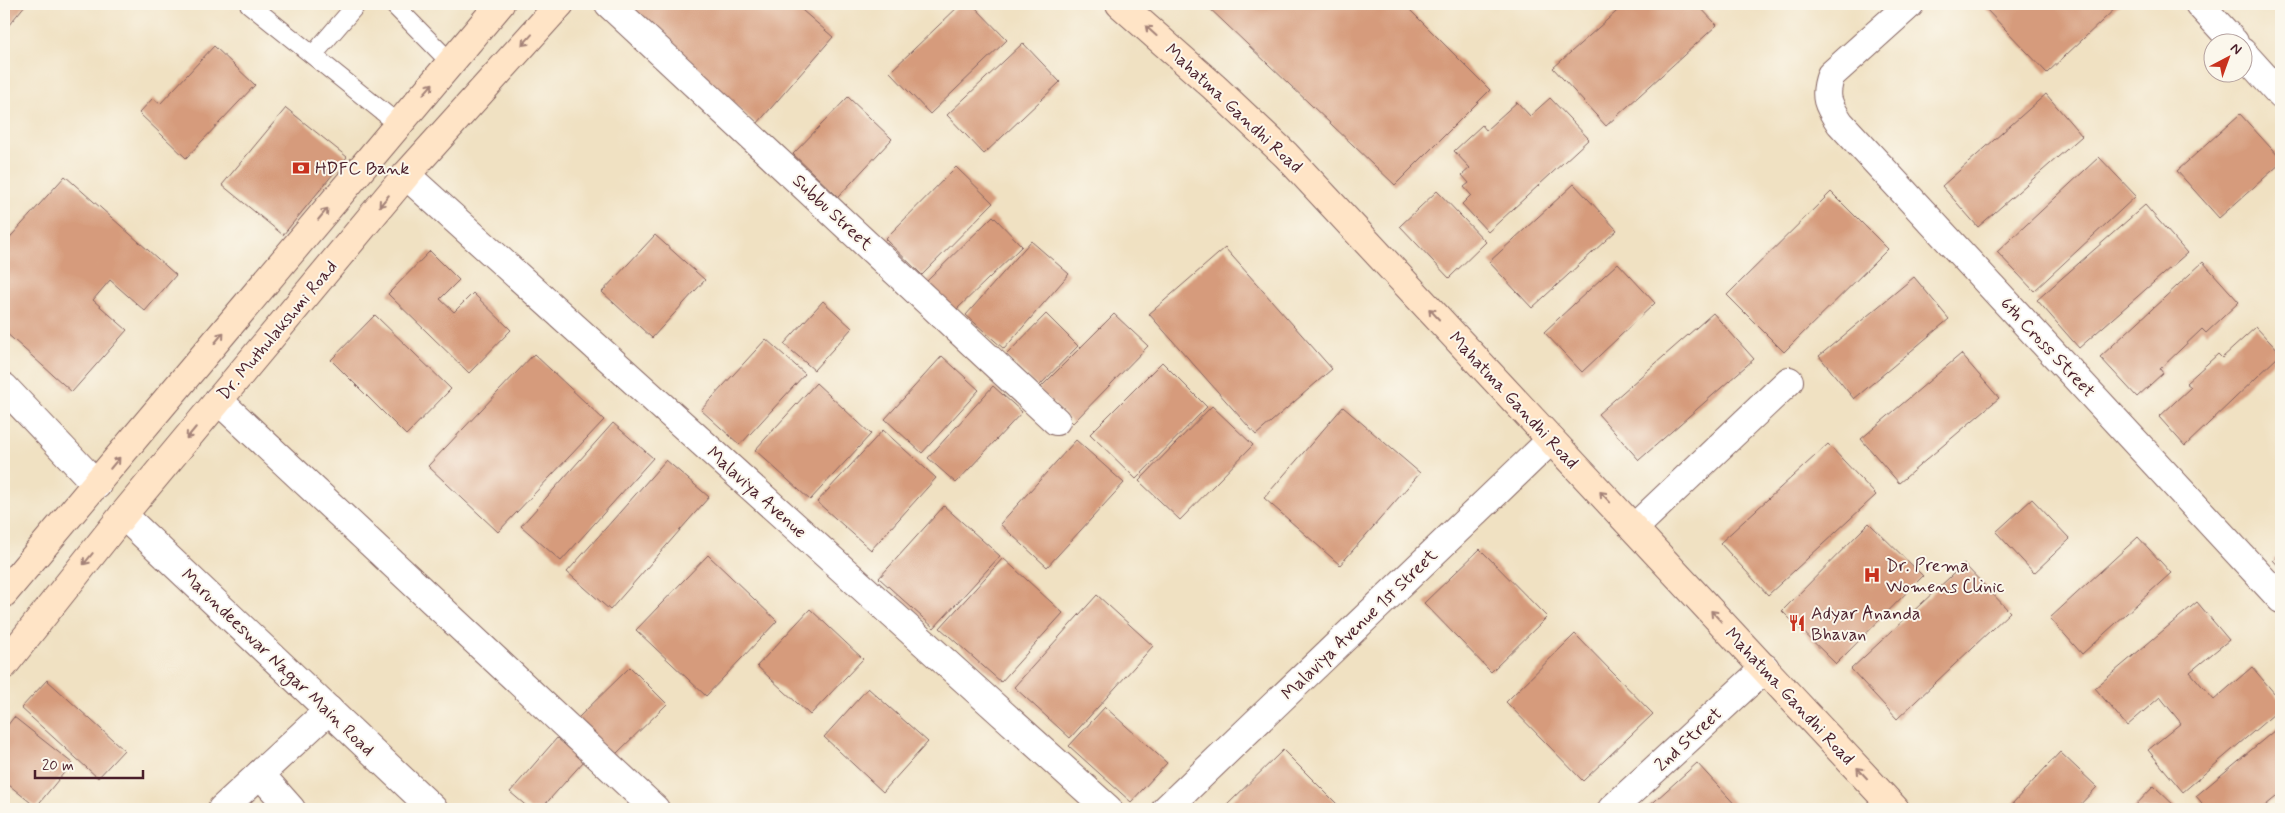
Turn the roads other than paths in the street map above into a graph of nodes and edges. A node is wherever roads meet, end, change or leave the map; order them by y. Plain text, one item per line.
1 (249, 4) edge
2 (357, 4) edge
3 (392, 4) edge
4 (500, 4) edge
5 (560, 4) edge
6 (609, 4) edge
7 (1120, 4) edge
8 (1910, 4) edge
9 (2199, 4) edge
10 (2225, 32) edge
11 (313, 55) junction
12 (451, 63) junction
13 (2252, 63) edge
14 (2281, 95) edge
15 (398, 124) junction
16 (406, 174) junction
17 (1788, 381) dead end
18 (4, 387) edge
19 (218, 400) junction
20 (1056, 421) dead end
21 (1552, 440) junction
22 (97, 485) junction
23 (123, 515) junction
24 (1634, 528) junction
25 (4, 593) edge
26 (2281, 600) edge
27 (4, 664) edge
28 (1765, 668) junction
29 (328, 710) junction
30 (260, 774) junction
31 (222, 809) edge
32 (291, 809) edge
33 (434, 809) edge
34 (656, 809) edge
35 (1108, 809) edge
36 (1166, 809) edge
37 (1612, 809) edge
38 (1895, 809) edge

1 - 11 lane
2 - 11 lane
3 - 12 lane
4 - 12 main road
5 -> 16 main road, Dr. Muthulakshmi Road
6 - 20 street, Subbu Street
21 -> 7 main road, Mahatma Gandhi Road
8 - 26 street, 6th Cross Street
9 - 10 street
11 - 15 lane
15 -> 12 main road
13 - 14 street
22 -> 15 main road
16 -> 19 main road, Dr. Muthulakshmi Road
16 - 35 street, Malaviya Avenue
17 - 24 street
18 - 22 street
19 -> 23 main road, Dr. Muthulakshmi Road
19 - 34 street
24 -> 21 main road, Mahatma Gandhi Road
21 - 36 street, Malaviya Avenue 1st Street
22 - 25 main road
23 -> 27 main road, Dr. Muthulakshmi Road
23 - 29 street, Marundeeswar Nagar Main Road
28 -> 24 main road, Mahatma Gandhi Road
28 - 37 street, 2nd Street
38 -> 28 main road, Mahatma Gandhi Road
29 - 30 street
29 - 33 street, Marundeeswar Nagar Main Road
30 - 31 street
30 - 32 street

